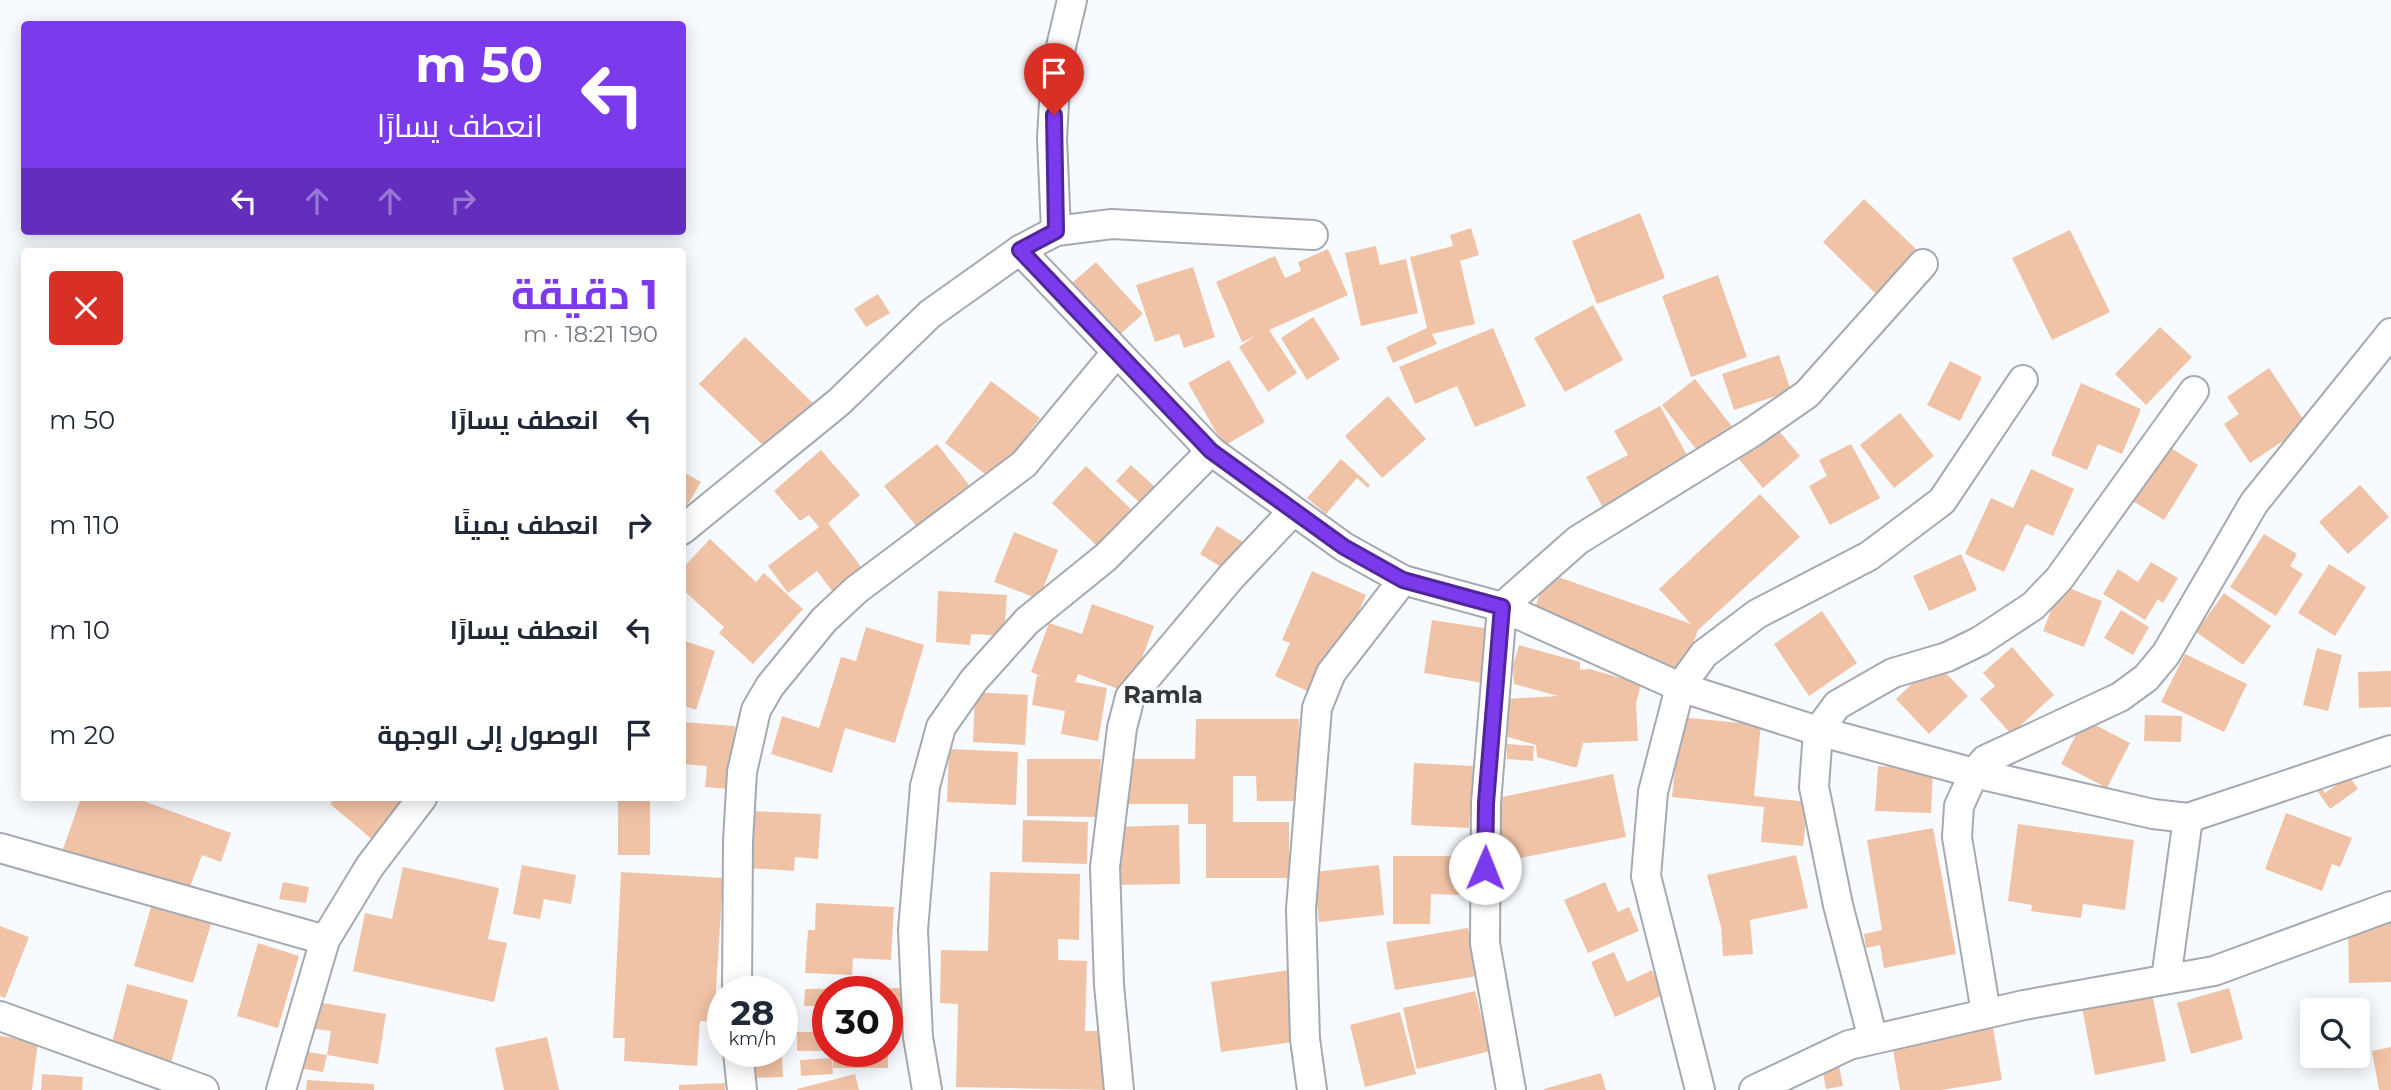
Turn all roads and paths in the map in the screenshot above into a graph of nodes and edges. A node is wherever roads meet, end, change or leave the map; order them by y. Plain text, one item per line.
1 (1072, 0) edge
2 (1056, 231) junction
3 (1313, 235) dead end
4 (1020, 250) junction
5 (1923, 264) dead end
6 (2391, 332) edge
7 (1116, 353) junction
8 (2023, 380) dead end
9 (2194, 391) dead end
10 (1211, 451) junction
11 (1293, 511) junction
12 (686, 527) edge
13 (1403, 580) junction
14 (1502, 607) junction
15 (1680, 687) junction
16 (1818, 731) junction
17 (2391, 750) edge
18 (1974, 773) junction
19 (420, 801) edge
20 (2188, 818) junction
21 (0, 848) edge
22 (2391, 905) edge
23 (324, 940) junction
24 (737, 976) edge
25 (2166, 979) junction
26 (1986, 1013) junction
27 (0, 1016) edge
28 (1873, 1040) junction
29 (740, 1067) edge
30 (204, 1090) edge
31 (281, 1090) edge
32 (742, 1090) edge
33 (927, 1090) edge
34 (1119, 1090) edge
35 (1312, 1090) edge
36 (1511, 1090) edge
37 (1700, 1090) edge
38 (1754, 1090) edge

1 - 2 street
2 - 3 street
2 - 4 street
4 - 7 street
4 - 12 street
5 - 14 street
6 - 18 street
7 - 10 street
7 - 24 street
8 - 15 street
9 - 16 street
10 - 11 street
10 - 33 street
11 - 13 street
11 - 34 street
13 - 14 street
13 - 35 street
14 - 15 street
14 - 36 street
15 - 16 street
15 - 37 street
16 - 18 street
16 - 28 street
17 - 20 street
18 - 20 street
18 - 26 street
19 - 23 street
20 - 25 street
21 - 23 street
22 - 25 street
23 - 31 street
25 - 26 street
26 - 28 street
27 - 30 street
28 - 38 street
29 - 32 street

